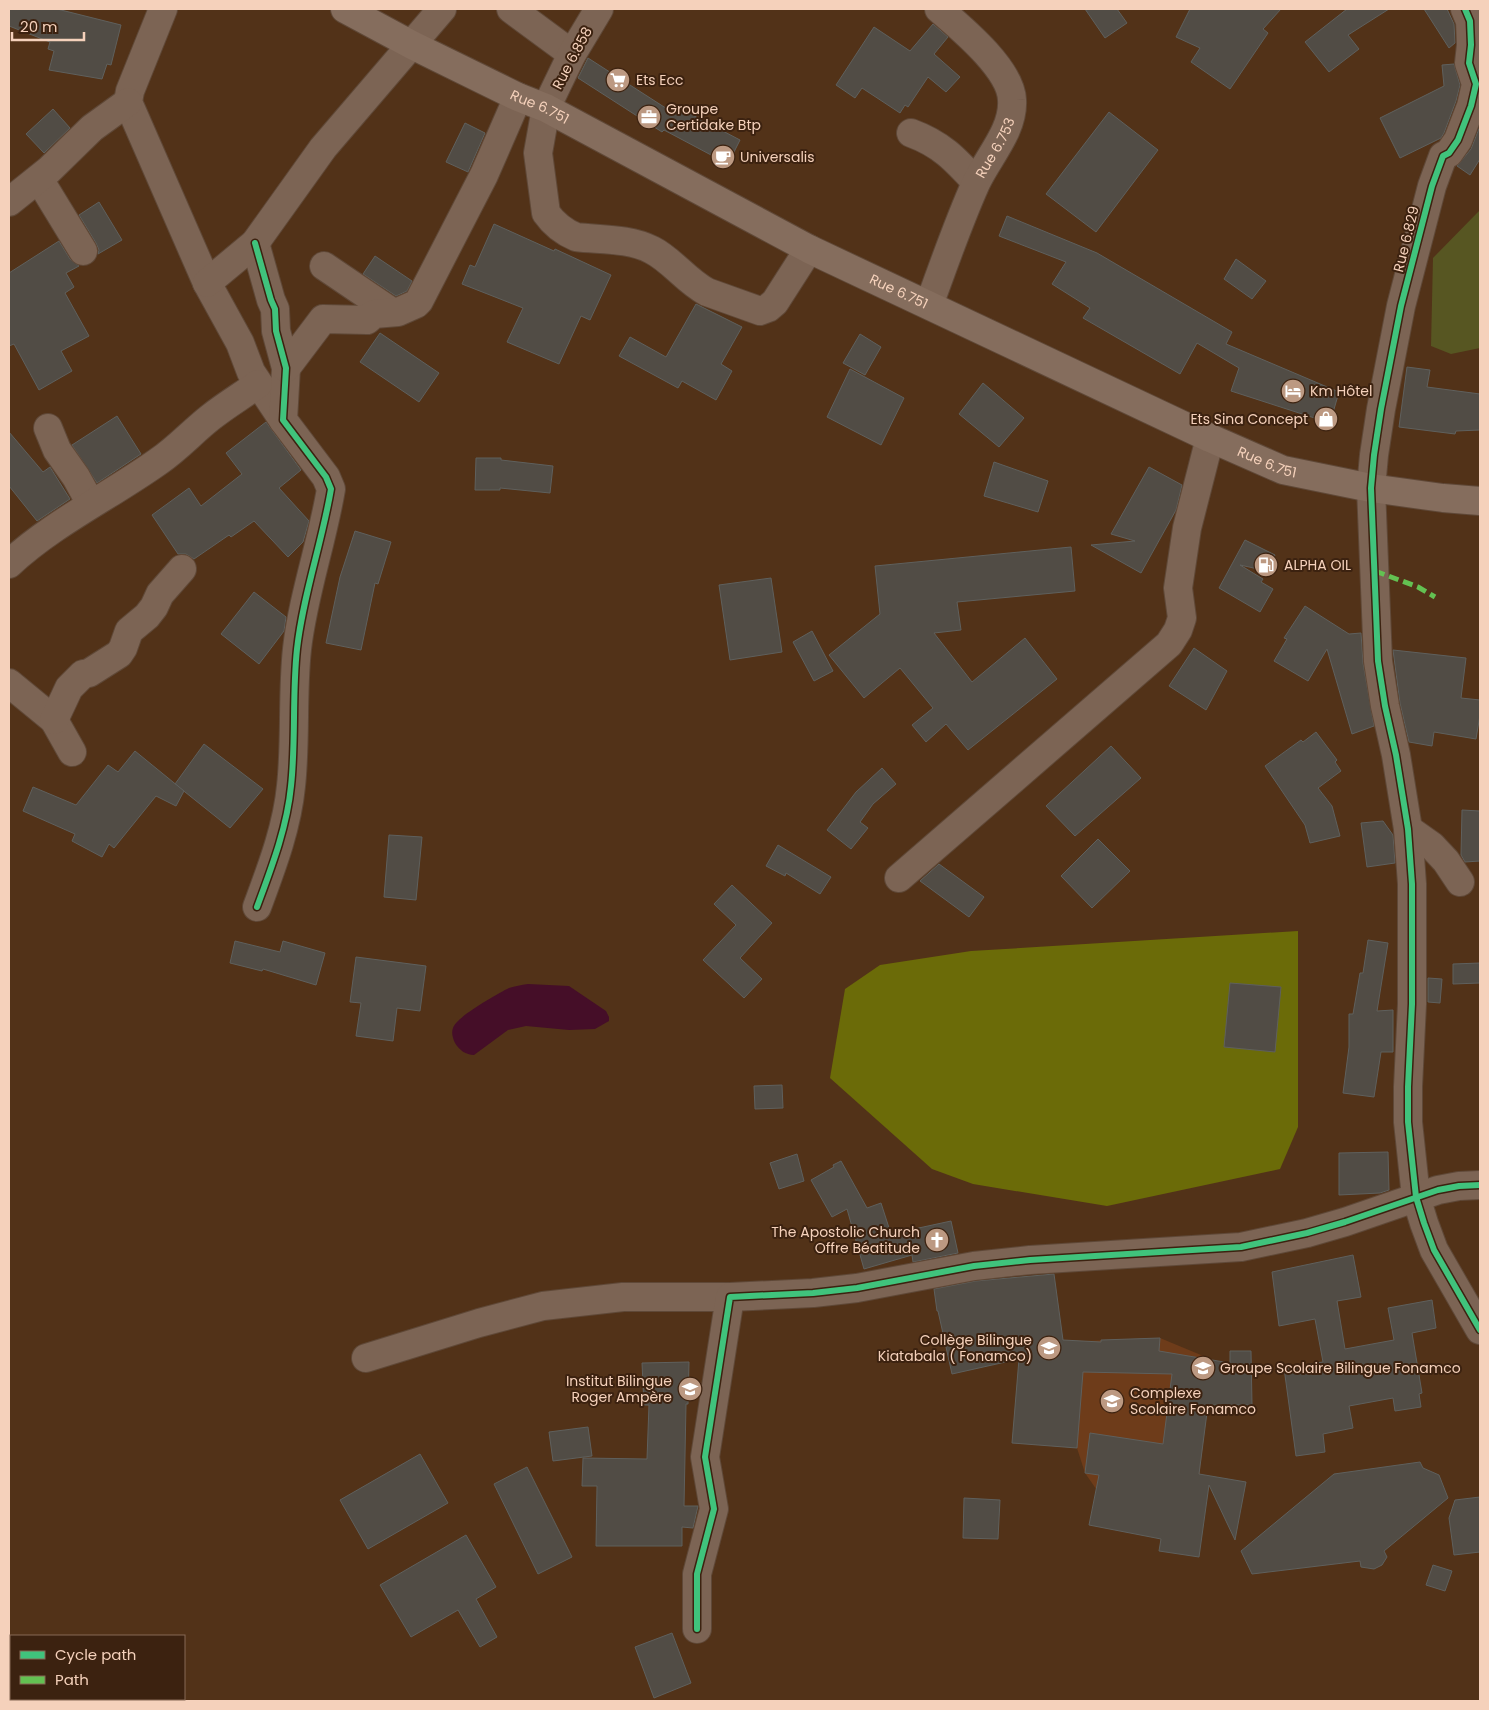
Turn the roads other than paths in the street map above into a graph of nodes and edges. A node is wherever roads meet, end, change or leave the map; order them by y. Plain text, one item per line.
1 (163, 9) edge
2 (345, 9) edge
3 (442, 9) edge
4 (511, 9) edge
5 (599, 9) edge
6 (939, 9) edge
7 (1465, 9) edge
8 (412, 45) junction
9 (572, 54) junction
10 (518, 97) junction
11 (128, 102) junction
12 (546, 108) junction
13 (911, 133) dead end
14 (39, 179) junction
15 (976, 182) junction
16 (9, 202) edge
17 (255, 243) junction
18 (809, 249) junction
19 (83, 251) dead end
20 (324, 266) dead end
21 (207, 283) junction
22 (929, 305) junction
23 (392, 312) junction
24 (286, 368) junction
25 (258, 384) junction
26 (283, 420) junction
27 (48, 428) dead end
28 (1210, 438) junction
29 (1371, 488) junction
30 (1480, 501) edge
31 (91, 504) junction
32 (11, 558) edge
33 (182, 569) dead end
34 (9, 683) edge
35 (54, 720) junction
36 (72, 752) dead end
37 (1408, 829) junction
38 (899, 878) dead end
39 (1460, 882) dead end
40 (257, 907) dead end
41 (1480, 1185) edge
42 (1416, 1197) junction
43 (730, 1297) junction
44 (1480, 1330) edge
45 (366, 1358) dead end
46 (697, 1629) dead end

1 - 11 street
2 - 8 main road, Rue 6.751
3 - 8 street
4 - 9 street
5 - 9 street, Rue 6.858
6 - 15 street, Rue 6.753
7 - 29 street, Rue 6.829
8 - 10 main road, Rue 6.751
8 - 17 street
9 - 12 street, Rue 6.858
10 - 12 main road, Rue 6.751
10 - 23 street
11 - 14 street
11 - 21 street
12 - 18 main road, Rue 6.751
12 - 18 street, Rue 6.858
13 - 15 street
14 - 16 street
14 - 19 street
15 - 22 street, Rue 6.753
17 - 21 street
17 - 24 street
18 - 22 main road, Rue 6.751
20 - 23 street
21 - 25 street
22 - 28 main road, Rue 6.751
23 - 24 street
24 - 26 street
25 - 26 street
25 - 31 street
26 - 40 street
27 - 31 street
28 - 29 main road, Rue 6.751
28 - 38 street
29 - 30 main road, Rue 6.751
29 - 37 street, Rue 6.829
31 - 32 street
33 - 35 street
34 - 35 street
35 - 36 street
37 - 39 street
37 - 42 street, Rue 6.829
41 - 42 street
42 - 43 street
42 - 44 street, Rue 6.829
43 - 45 street
43 - 46 street

